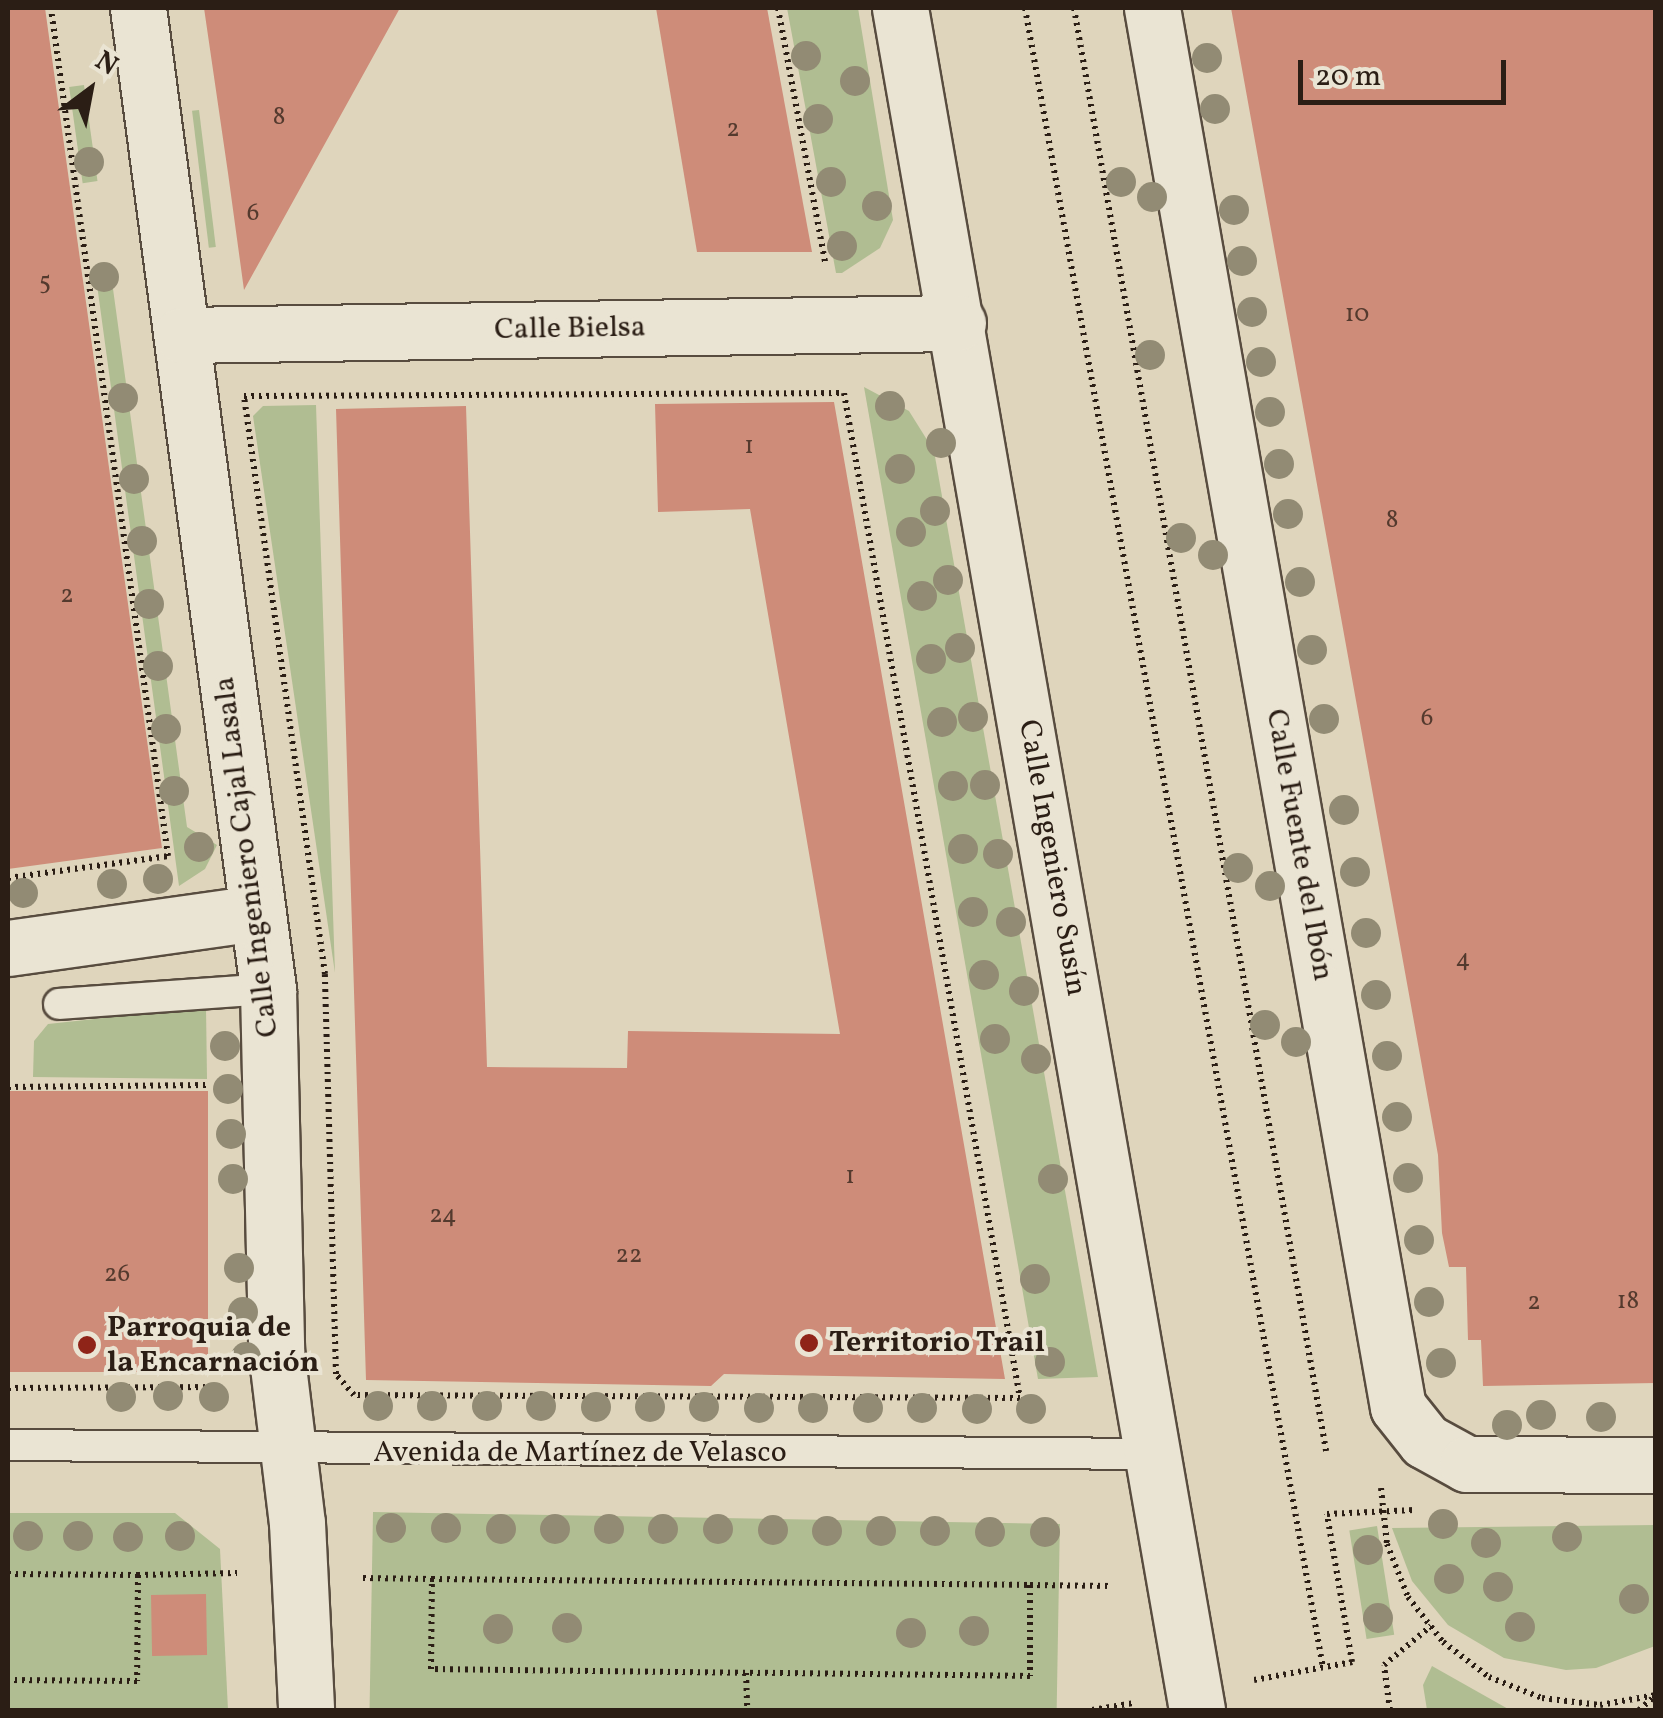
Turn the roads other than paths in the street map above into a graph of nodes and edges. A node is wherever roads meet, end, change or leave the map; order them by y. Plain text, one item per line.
1 (138, 8) edge
2 (900, 8) edge
3 (1152, 8) edge
4 (958, 323) junction
5 (182, 335) junction
6 (258, 913) junction
7 (8, 948) edge
8 (268, 988) junction
9 (59, 1004) dead end
10 (8, 1445) edge
11 (289, 1450) junction
12 (1153, 1454) junction
13 (1656, 1465) edge
14 (1196, 1701) edge
15 (306, 1710) edge

1 - 5 street, Calle Ingeniero Cajal Lasala
2 - 4 street, Calle Ingeniero Susín
3 - 13 street, Calle Fuente del Ibón
4 - 5 street, Calle Bielsa
4 - 12 street, Calle Ingeniero Susín
5 - 6 street, Calle Ingeniero Cajal Lasala
6 - 7 street
6 - 8 street, Calle Ingeniero Cajal Lasala
8 - 9 lane
8 - 11 street, Calle Ingeniero Cajal Lasala
10 - 11 lane, Avenida de Martínez de Velasco
11 - 12 lane, Avenida de Martínez de Velasco
11 - 15 street, Calle Ingeniero Cajal Lasala
12 - 14 street, Calle Ingeniero Susín

